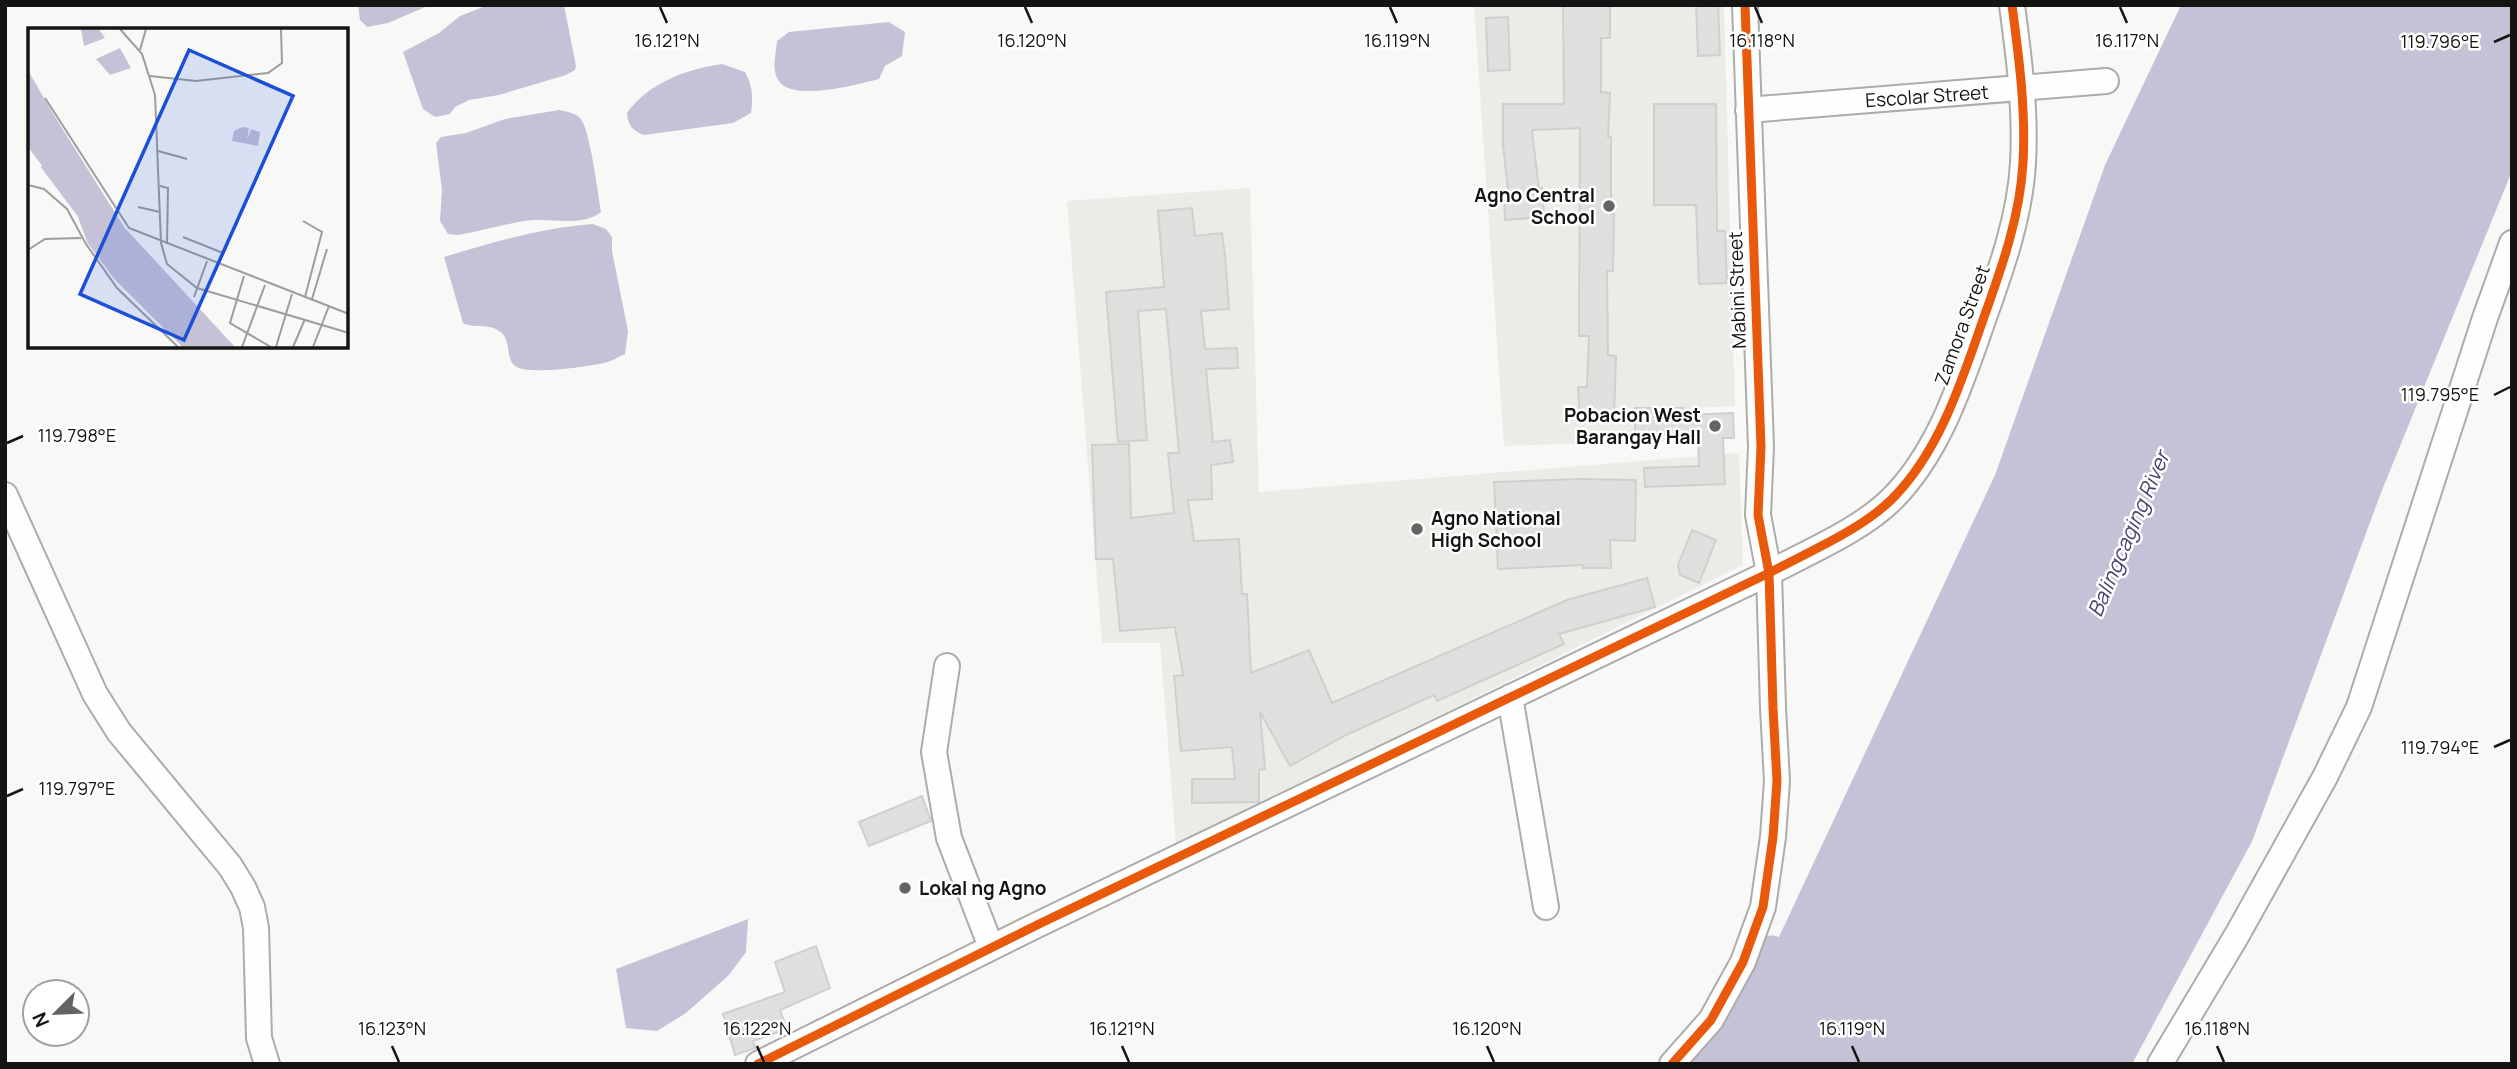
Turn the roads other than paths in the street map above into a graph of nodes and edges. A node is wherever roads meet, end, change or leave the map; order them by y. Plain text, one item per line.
1 (1745, 5) edge
2 (2012, 5) edge
3 (2106, 81) dead end
4 (2023, 89) junction
5 (1748, 110) junction
6 (2512, 243) edge
7 (5, 495) edge
8 (1769, 573) junction
9 (947, 666) dead end
10 (1510, 697) junction
11 (1546, 907) dead end
12 (991, 947) junction
13 (267, 1064) edge
14 (758, 1064) edge
15 (1672, 1064) edge
16 (2160, 1064) edge

1 - 5 street, Mabini Street
2 - 4 street, Zamora Street
3 - 4 street, Escolar Street
4 - 5 street, Escolar Street
4 - 8 street, Zamora Street
5 - 8 street, Mabini Street
6 - 16 street
7 - 13 street
8 - 10 street, Zamora Street
8 - 15 street, Mabini Street
9 - 12 street
10 - 11 street
10 - 12 street, Zamora Street
12 - 14 street, Zamora Street

